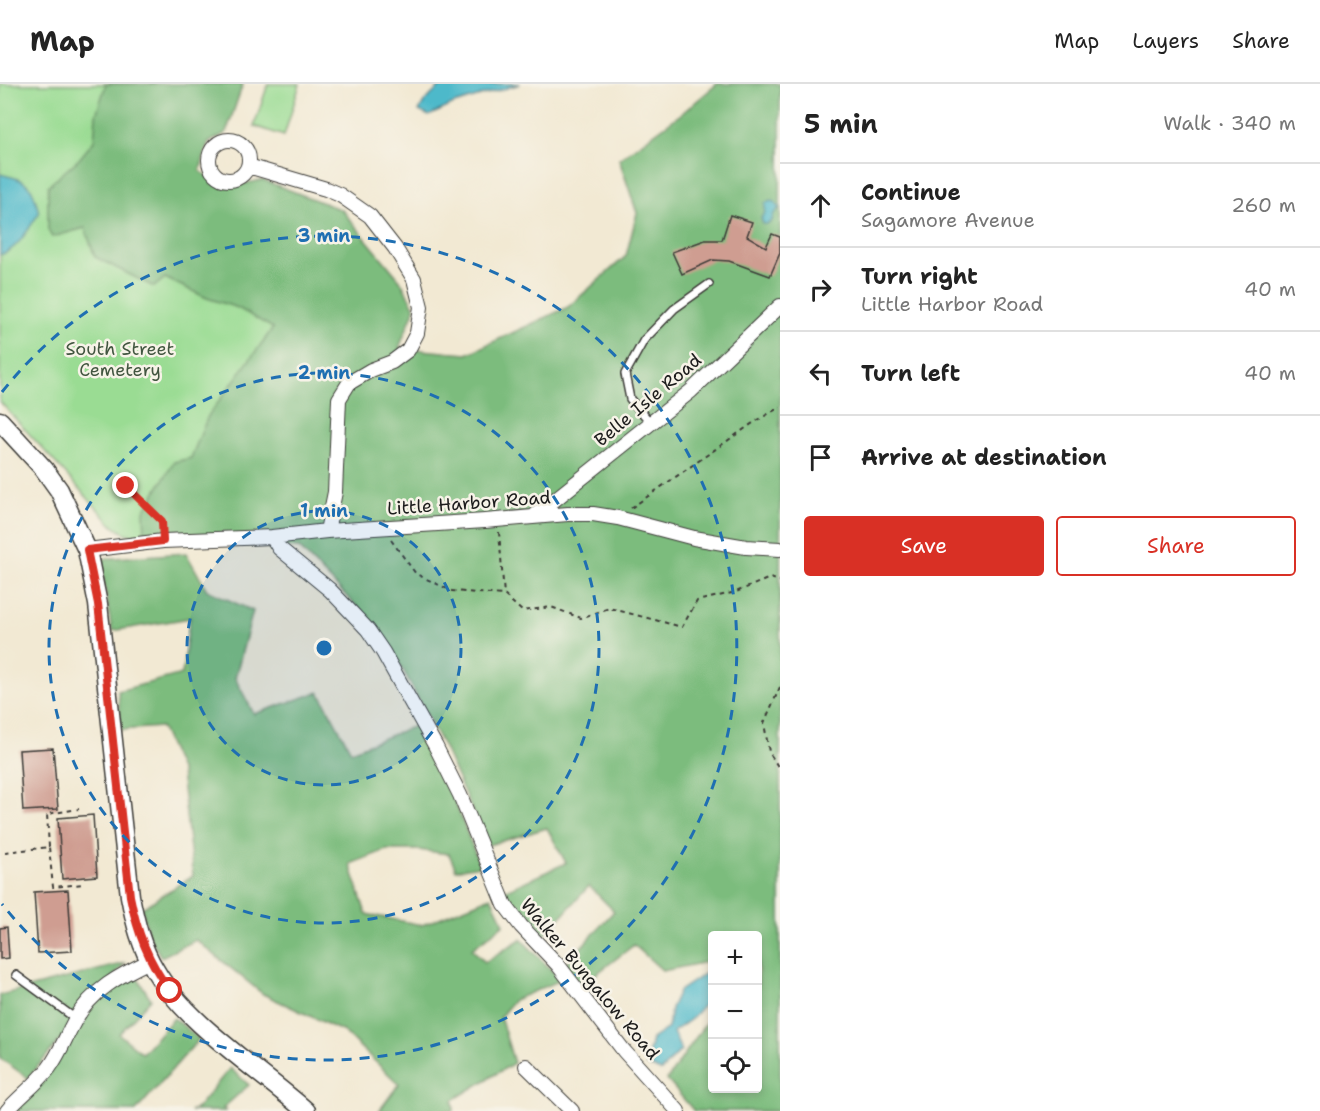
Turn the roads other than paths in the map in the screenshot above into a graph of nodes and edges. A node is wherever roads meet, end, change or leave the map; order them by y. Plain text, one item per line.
1 (248, 166) dead end
2 (709, 284) dead end
3 (780, 306) edge
4 (0, 421) edge
5 (651, 423) junction
6 (533, 517) junction
7 (327, 531) junction
8 (272, 537) junction
9 (780, 549) edge
10 (87, 550) junction
11 (150, 961) junction
12 (16, 975) dead end
13 (76, 1019) junction
14 (526, 1066) dead end
15 (7, 1111) edge
16 (306, 1111) edge
17 (572, 1111) edge
18 (678, 1111) edge

1 - 7 street
2 - 5 lane
3 - 5 street, Belle Isle Road
4 - 10 main road
5 - 6 street, Belle Isle Road
6 - 7 street, Little Harbor Road
6 - 9 street, Little Harbor Road
7 - 8 street, Little Harbor Road
8 - 10 street, Little Harbor Road
8 - 18 street, Walker Bungalow Road
10 - 11 main road
11 - 13 street
11 - 16 main road
12 - 13 lane
13 - 15 street
14 - 17 street

